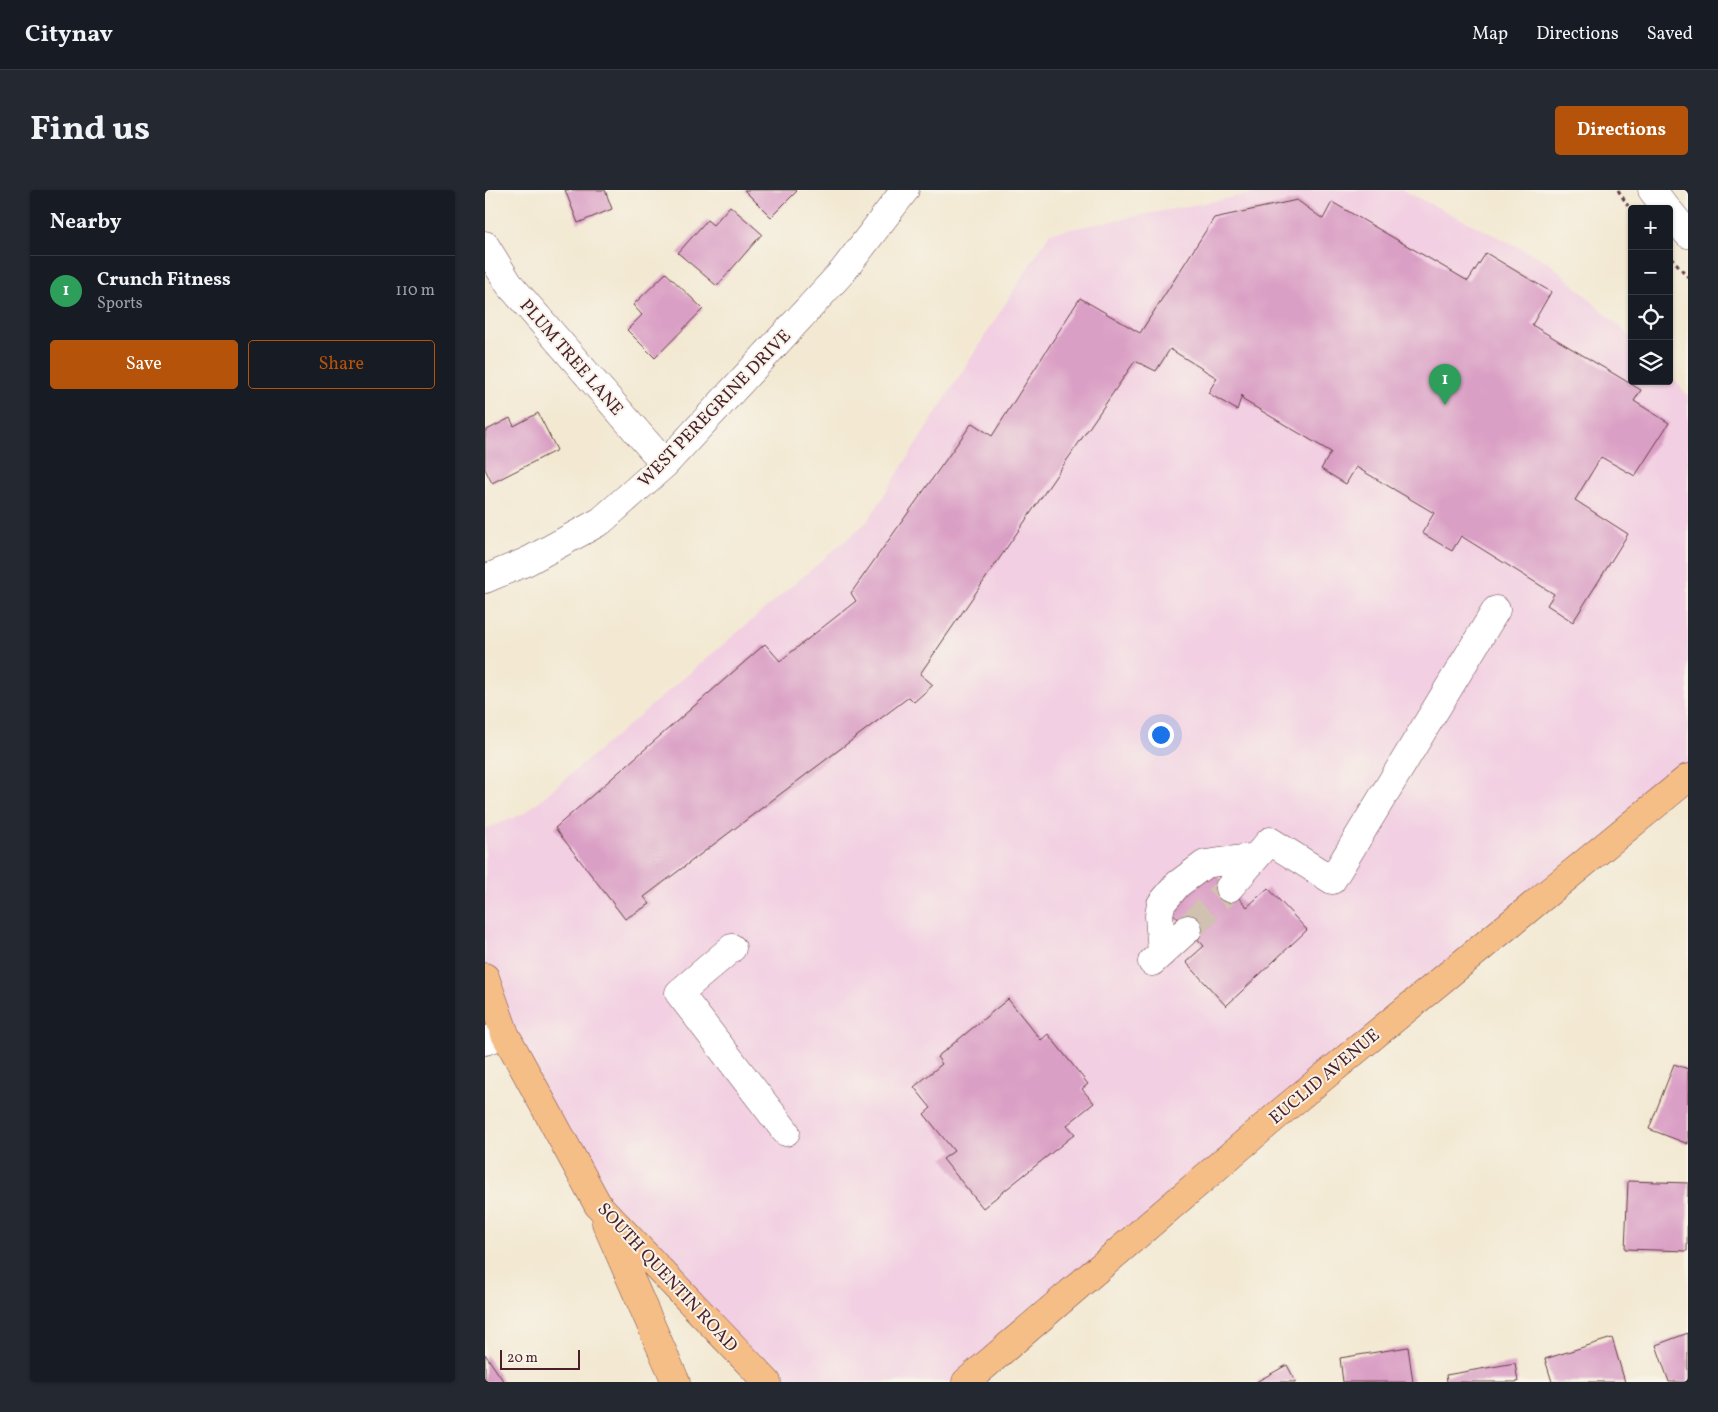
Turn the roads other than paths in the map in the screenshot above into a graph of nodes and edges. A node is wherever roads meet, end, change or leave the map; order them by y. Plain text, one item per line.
1 (905, 190) edge
2 (1652, 190) edge
3 (1664, 205) edge
4 (1673, 216) edge
5 (1688, 234) edge
6 (485, 244) edge
7 (665, 464) junction
8 (485, 578) edge
9 (1495, 610) dead end
10 (1688, 778) edge
11 (1263, 849) junction
12 (1229, 888) tunnel mouth
13 (1188, 929) tunnel mouth
14 (732, 948) dead end
15 (485, 977) edge
16 (495, 1037) edge
17 (786, 1132) dead end
18 (598, 1205) junction
19 (676, 1382) edge
20 (767, 1382) edge
21 (966, 1382) edge

1 - 7 street, WEST PEREGRINE DRIVE
2 - 3 street
4 - 5 street
6 - 7 street, PLUM TREE LANE
7 - 8 street, WEST PEREGRINE DRIVE
9 - 11 street
10 - 21 main road, EUCLID AVENUE
11 - 12 street
11 - 13 street
14 - 17 street
15 - 16 main road, SOUTH QUENTIN ROAD
16 - 18 main road, SOUTH QUENTIN ROAD
18 - 19 main road
18 - 20 main road, SOUTH QUENTIN ROAD

